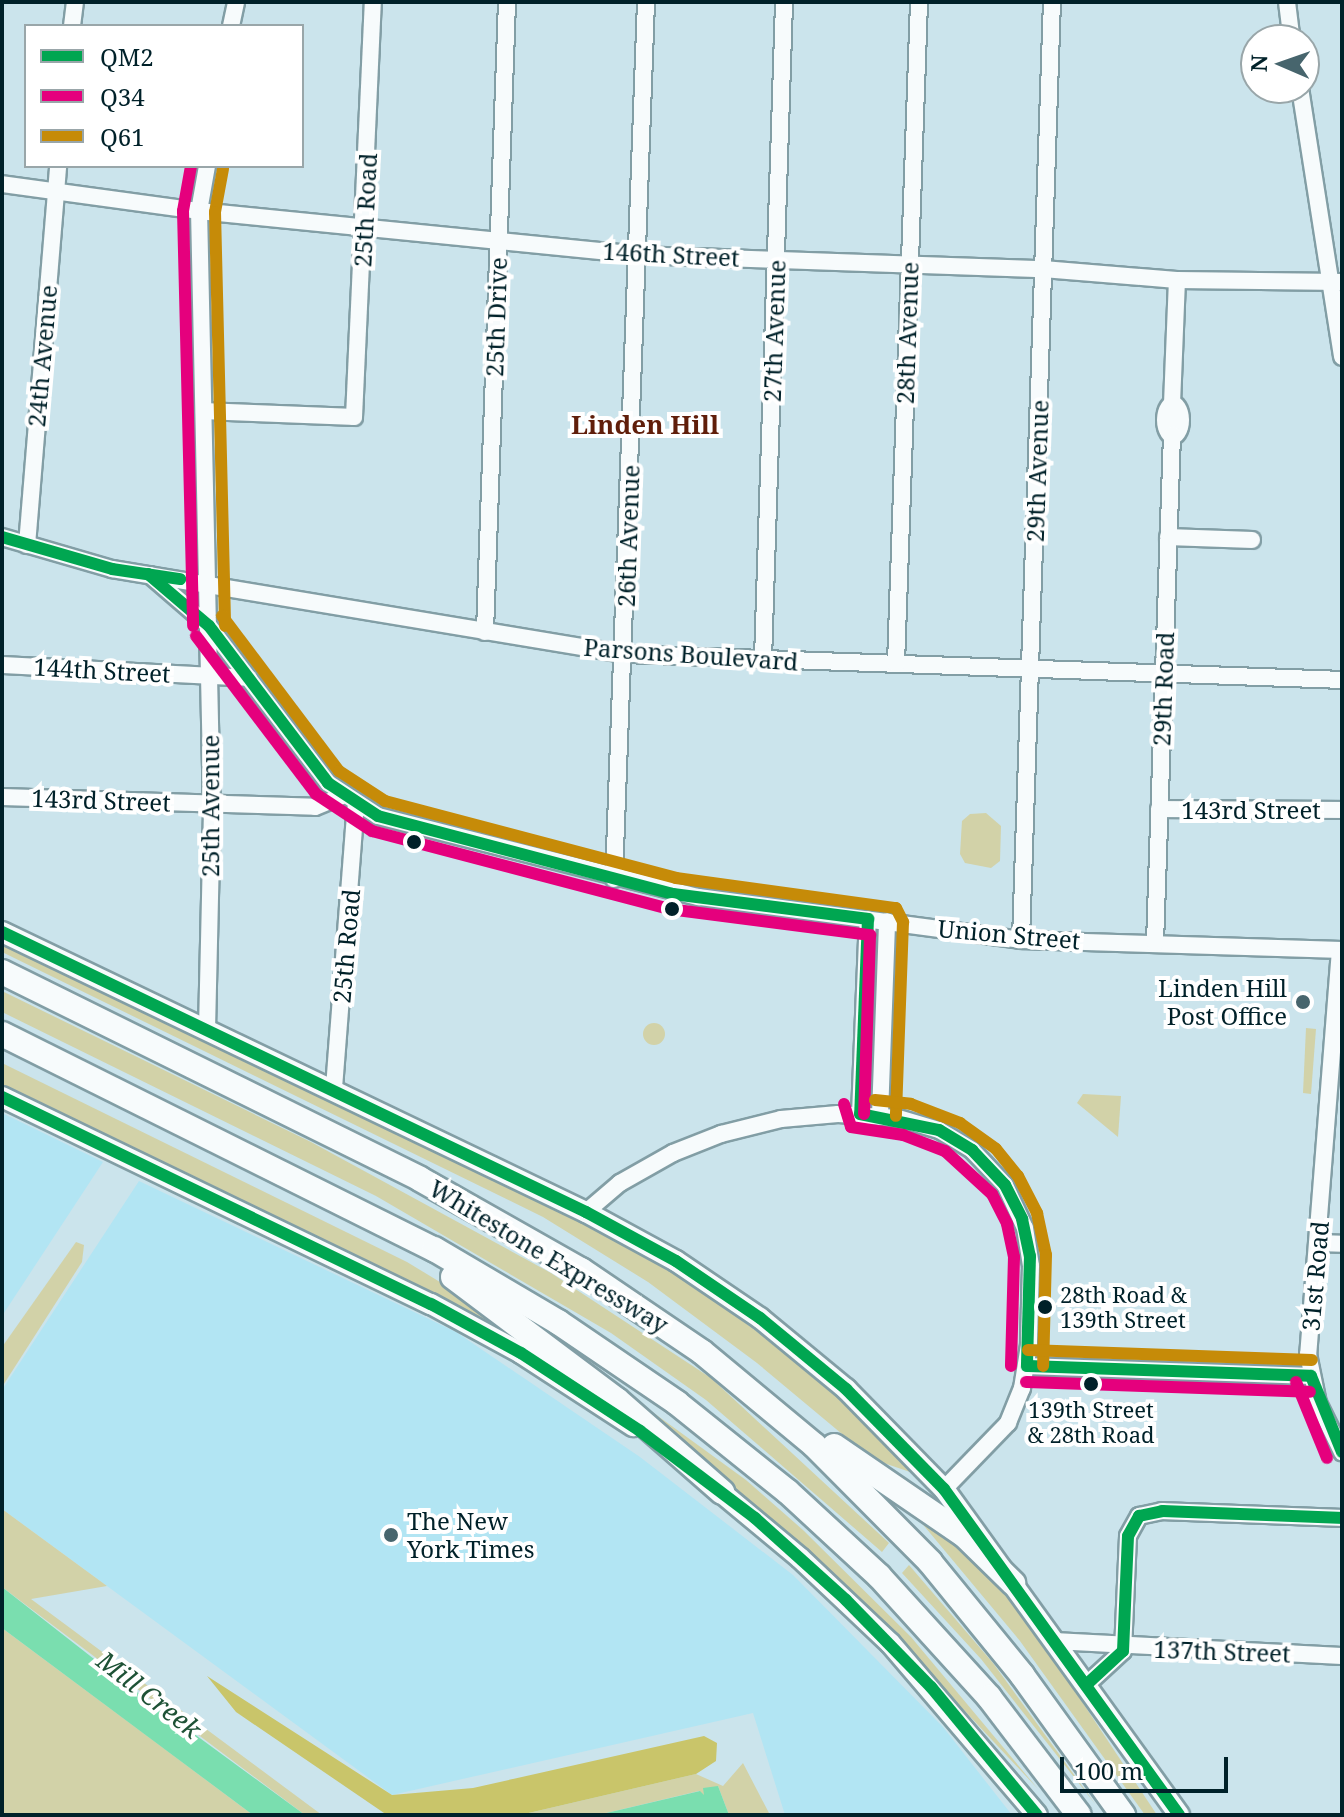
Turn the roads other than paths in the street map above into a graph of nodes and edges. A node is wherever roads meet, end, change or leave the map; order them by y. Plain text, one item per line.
1 (75, 2) edge
2 (236, 2) edge
3 (373, 2) edge
4 (507, 2) edge
5 (646, 2) edge
6 (784, 2) edge
7 (919, 2) edge
8 (1052, 2) edge
9 (1287, 2) edge
10 (72, 24) edge
11 (231, 24) edge
12 (1290, 24) edge
13 (1303, 104) edge
14 (58, 168) edge
15 (207, 168) edge
16 (2, 184) edge
17 (55, 191) junction
18 (199, 211) junction
19 (365, 228) junction
20 (499, 240) junction
21 (637, 255) junction
22 (776, 259) junction
23 (910, 264) junction
24 (1043, 269) junction
25 (1177, 280) junction
26 (1336, 282) edge
27 (1342, 357) edge
28 (1172, 404) dead end
29 (204, 411) junction
30 (1172, 434) dead end
31 (2, 537) edge
32 (1168, 537) junction
33 (1252, 540) dead end
34 (27, 545) junction
35 (148, 574) junction
36 (209, 583) junction
37 (209, 626) junction
38 (485, 632) junction
39 (624, 654) junction
40 (763, 660) junction
41 (896, 664) junction
42 (2, 665) edge
43 (1030, 669) junction
44 (1164, 673) junction
45 (211, 675) junction
46 (249, 678) junction
47 (1342, 680) edge
48 (2, 797) edge
49 (349, 800) junction
50 (212, 805) junction
51 (1159, 809) junction
52 (1342, 810) edge
53 (614, 879) junction
54 (868, 919) junction
55 (887, 921) junction
56 (2, 932) edge
57 (1021, 940) junction
58 (1155, 944) junction
59 (1341, 950) edge
60 (2, 971) edge
61 (207, 1030) junction
62 (2, 1035) edge
63 (334, 1088) junction
64 (2, 1097) edge
65 (860, 1114) junction
66 (880, 1115) junction
67 (306, 1183) junction
68 (586, 1212) junction
69 (1318, 1243) junction
70 (1342, 1244) edge
71 (718, 1364) junction
72 (1027, 1366) junction
73 (1311, 1376) junction
74 (1342, 1452) edge
75 (944, 1489) junction
76 (722, 1492) junction
77 (1338, 1515) edge
78 (1013, 1583) junction
79 (1054, 1641) junction
80 (1124, 1648) junction
81 (1342, 1656) edge
82 (1086, 1685) junction
83 (1117, 1729) junction
84 (1116, 1806) edge
85 (1037, 1815) edge
86 (1079, 1815) edge
87 (1164, 1815) edge
88 (1179, 1815) edge

1 - 10 street
2 - 11 street
3 - 19 street, 25th Road
4 - 20 street, 25th Drive
5 - 21 street, 26th Avenue
6 - 22 street, 27th Avenue
7 - 23 street, 28th Avenue
8 - 24 street, 29th Avenue
9 - 12 street
13 - 26 street
14 - 17 street, 24th Avenue
15 - 18 street, 25th Avenue
16 - 17 street, 146th Street
17 - 18 street, 146th Street
17 - 34 street, 24th Avenue
18 - 19 street, 146th Street
18 - 29 street, 25th Avenue
19 - 20 street, 146th Street
19 - 29 street, 25th Road
20 - 21 street, 146th Street
20 - 38 street, 25th Drive
21 - 22 street, 146th Street
21 - 39 street, 26th Avenue
22 - 23 street, 146th Street
22 - 40 street, 27th Avenue
23 - 24 street, 146th Street
23 - 41 street, 28th Avenue
24 - 25 street, 146th Street
24 - 43 street, 29th Avenue
25 - 26 street, 146th Street
25 - 28 street
26 - 27 street
29 - 36 street, 25th Avenue
30 - 32 street, 29th Road
31 - 34 street, Parsons Boulevard
32 - 33 street
32 - 44 street, 29th Road
34 - 35 street, Parsons Boulevard
35 - 36 street, Parsons Boulevard
35 - 37 street
36 - 37 street, 25th Avenue
36 - 38 street, Parsons Boulevard
37 - 45 street, 25th Avenue
37 - 46 street
38 - 39 street, Parsons Boulevard
39 - 40 street, Parsons Boulevard
39 - 53 street, 26th Avenue
40 - 41 street, Parsons Boulevard
41 - 43 street, Parsons Boulevard
42 - 45 street, 144th Street
43 - 44 street, Parsons Boulevard
43 - 57 street, 29th Avenue
44 - 47 street, Parsons Boulevard
44 - 51 street, 29th Road
45 - 46 street, 144th Street
45 - 50 street, 25th Avenue
46 - 49 street
48 - 50 street, 143rd Street
49 - 50 street, 143rd Street
49 - 53 street, Union Street
49 - 63 street, 25th Road
50 - 61 street, 25th Avenue
51 - 52 street, 143rd Street
51 - 58 street, 29th Road
53 - 54 street, Union Street
54 - 55 street, Union Street
54 - 65 street
55 - 57 street, Union Street
55 - 66 street
56 - 61 main road
57 - 58 street, Union Street
58 - 59 street, Union Street
59 - 69 street, 31st Road
60 - 71 highway, Whitestone Expressway
61 - 63 main road
62 - 67 highway
63 - 68 main road
64 - 76 main road
65 - 66 street
65 - 68 street
66 - 72 street
67 - 76 highway
67 - 86 highway
68 - 75 main road
69 - 70 street
69 - 73 street, 31st Road
71 - 78 highway
71 - 84 highway, Whitestone Expressway
72 - 73 street
72 - 75 street
73 - 74 street, 31st Road
75 - 78 main road
76 - 85 main road
77 - 80 street
78 - 79 main road
79 - 80 street, 137th Street
79 - 82 main road
80 - 81 street, 137th Street
80 - 82 street
82 - 83 main road
83 - 87 main road
83 - 88 main road

